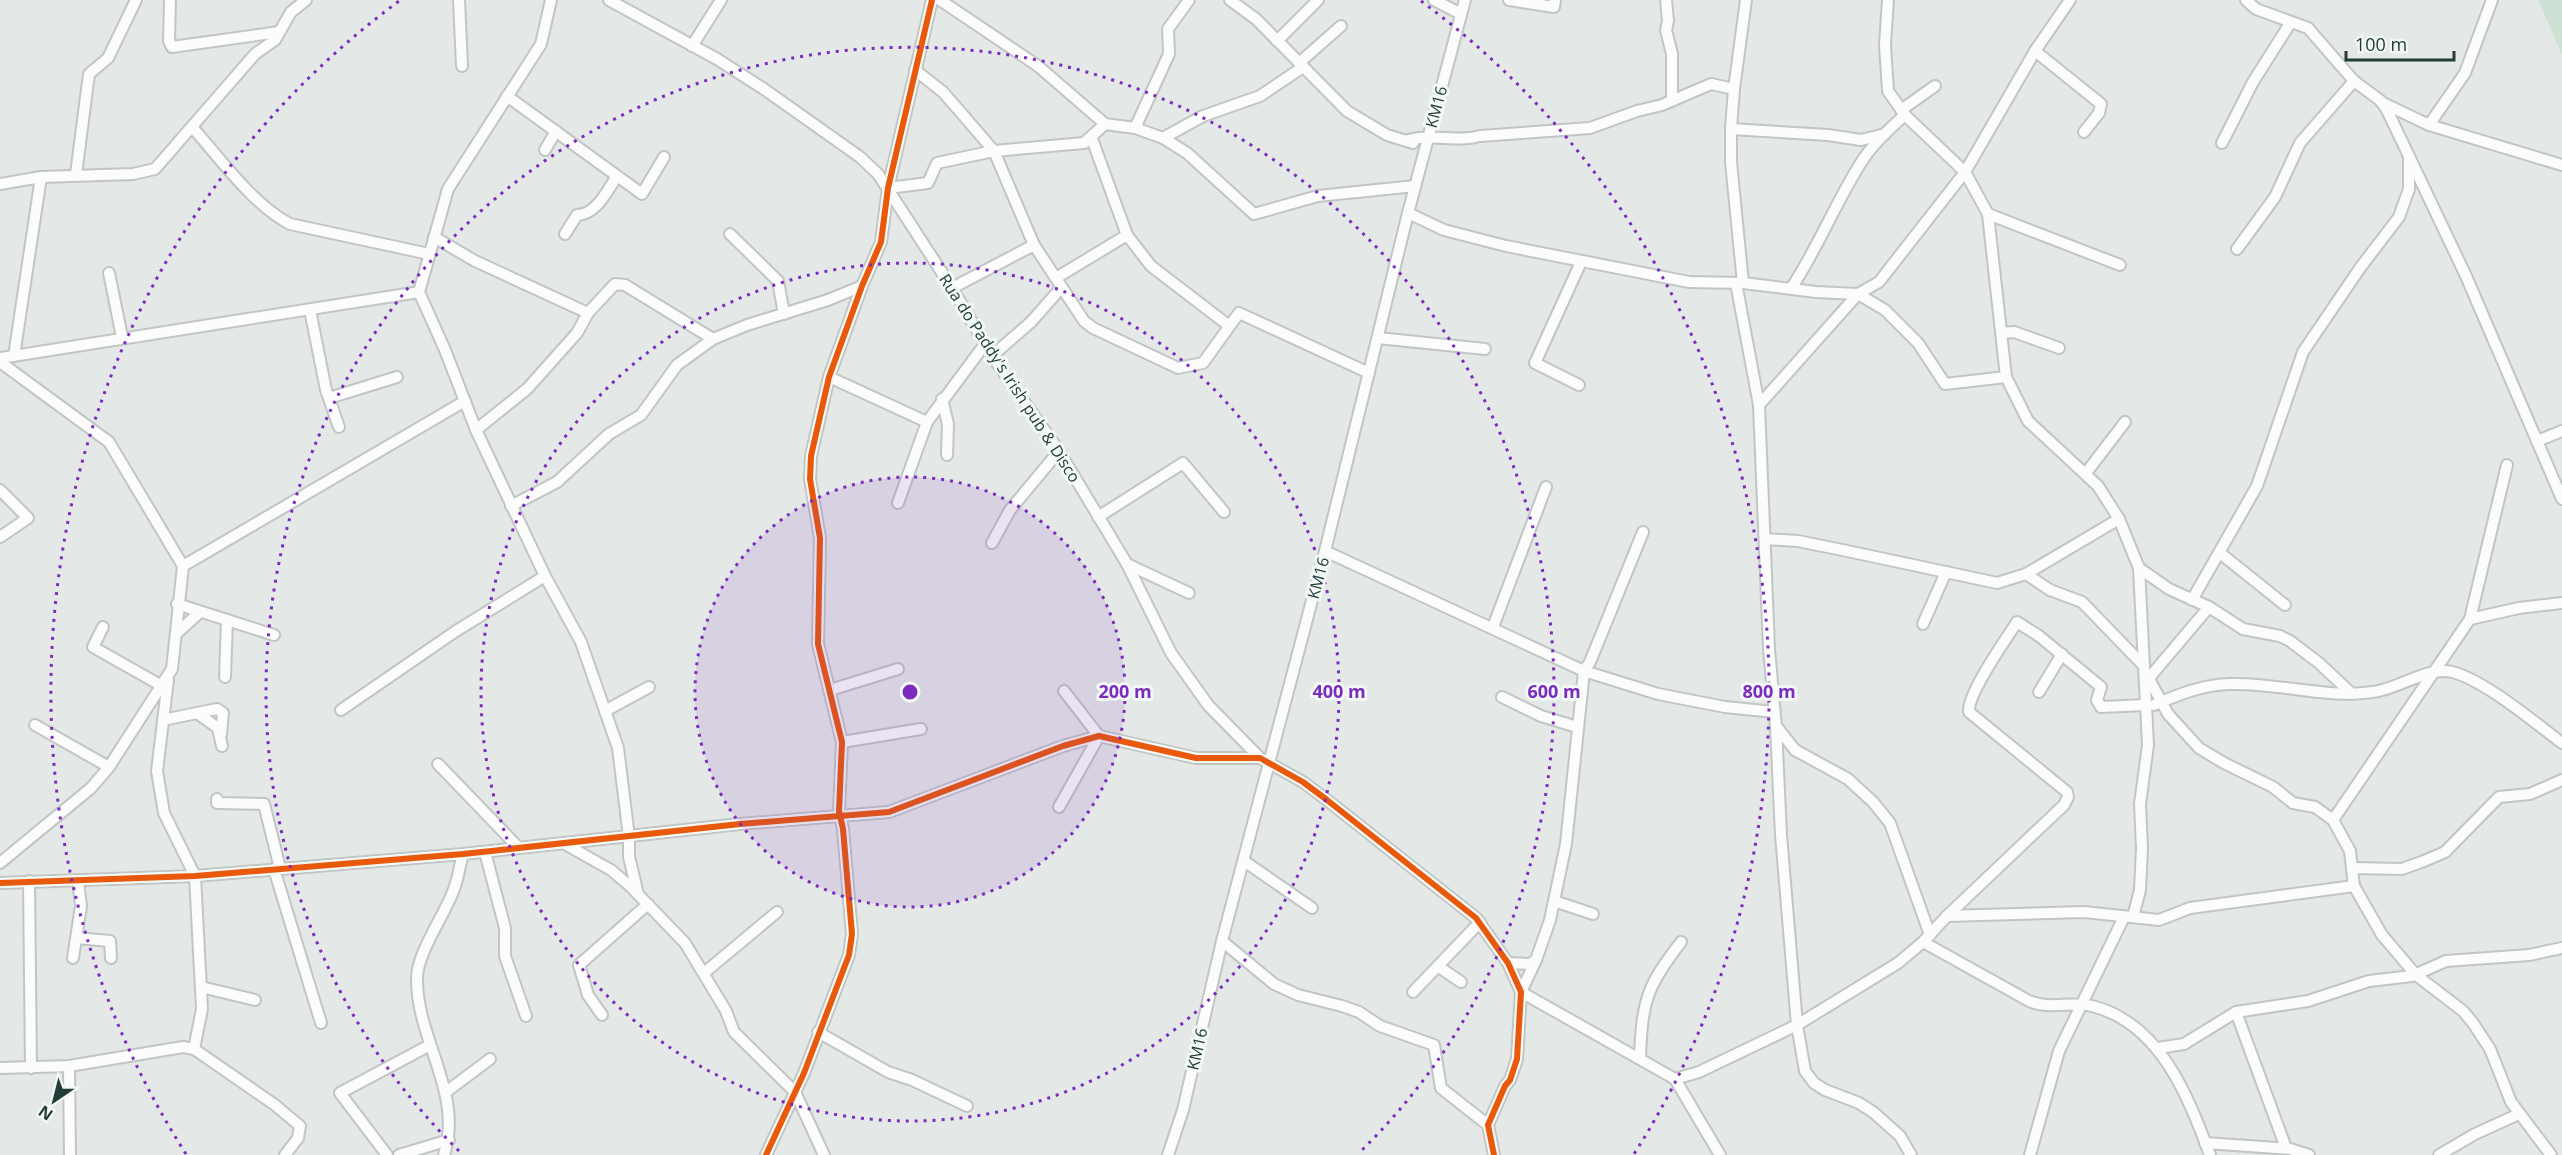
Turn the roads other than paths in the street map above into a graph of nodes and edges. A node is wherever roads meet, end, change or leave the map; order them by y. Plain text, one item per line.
1 (136, 0) edge
2 (170, 0) edge
3 (306, 0) edge
4 (459, 0) edge
5 (551, 0) edge
6 (609, 0) edge
7 (721, 0) edge
8 (932, 0) edge
9 (940, 0) edge
10 (1189, 0) edge
11 (1230, 0) edge
12 (1318, 0) edge
13 (1434, 0) edge
14 (1465, 0) edge
15 (1509, 0) edge
16 (1556, 0) edge
17 (1666, 0) edge
18 (1746, 0) edge
19 (1888, 0) edge
20 (2070, 0) edge
21 (2246, 0) edge
22 (2492, 0) edge
23 (1461, 14) junction
24 (2291, 22) junction
25 (1341, 26) dead end
26 (279, 32) junction
27 (1277, 41) junction
28 (692, 46) junction
29 (2034, 51) junction
30 (1301, 65) junction
31 (462, 66) dead end
32 (915, 70) junction
33 (2354, 81) junction
34 (1935, 86) dead end
35 (1734, 89) junction
36 (507, 96) junction
37 (1672, 101) junction
38 (2381, 101) junction
39 (1903, 113) junction
40 (1105, 124) junction
41 (2429, 125) junction
42 (192, 127) junction
43 (1135, 128) junction
44 (1731, 129) junction
45 (556, 131) junction
46 (2084, 132) dead end
47 (1885, 134) junction
48 (1428, 135) junction
49 (1163, 138) junction
50 (1092, 139) junction
51 (1408, 140) junction
52 (2222, 144) dead end
53 (1425, 149) junction
54 (545, 150) dead end
55 (994, 151) junction
56 (2409, 153) junction
57 (664, 157) dead end
58 (2562, 165) edge
59 (1965, 172) junction
60 (76, 174) junction
61 (617, 176) junction
62 (41, 177) junction
63 (0, 184) edge
64 (1415, 186) junction
65 (888, 188) junction
66 (1408, 213) junction
67 (1988, 214) junction
68 (565, 234) dead end
69 (730, 234) dead end
70 (1127, 235) junction
71 (434, 237) junction
72 (1034, 245) junction
73 (2237, 249) dead end
74 (429, 254) junction
75 (1581, 262) junction
76 (2120, 265) dead end
77 (109, 273) dead end
78 (1058, 283) junction
79 (1740, 283) junction
80 (862, 286) junction
81 (1792, 287) junction
82 (952, 288) junction
83 (418, 292) junction
84 (1858, 294) junction
85 (310, 309) junction
86 (588, 313) junction
87 (784, 314) junction
88 (1228, 325) junction
89 (2001, 333) junction
90 (122, 337) junction
91 (1378, 338) junction
92 (713, 339) junction
93 (985, 344) junction
94 (2059, 348) dead end
95 (1485, 349) dead end
96 (14, 356) junction
97 (992, 356) junction
98 (0, 360) edge
99 (1369, 373) junction
100 (397, 377) dead end
101 (830, 377) junction
102 (2006, 377) junction
103 (1579, 385) dead end
104 (329, 398) junction
105 (942, 399) junction
106 (465, 401) junction
107 (1759, 405) junction
108 (927, 422) junction
109 (2125, 422) dead end
110 (339, 428) dead end
111 (476, 430) junction
112 (2562, 431) edge
113 (2537, 441) junction
114 (1059, 451) junction
115 (947, 455) dead end
116 (2507, 465) dead end
117 (2086, 473) junction
118 (1546, 487) dead end
119 (0, 490) edge
120 (2562, 499) edge
121 (898, 503) dead end
122 (511, 506) junction
123 (1224, 512) dead end
124 (1098, 517) junction
125 (2119, 519) junction
126 (1642, 532) dead end
127 (0, 537) edge
128 (1765, 539) junction
129 (992, 543) dead end
130 (1325, 551) junction
131 (2220, 553) junction
132 (1127, 564) junction
133 (183, 566) junction
134 (2139, 568) junction
135 (1946, 572) junction
136 (2026, 574) junction
137 (545, 576) junction
138 (1189, 593) dead end
139 (2192, 600) junction
140 (2562, 603) edge
141 (177, 604) junction
142 (2285, 605) dead end
143 (2209, 607) junction
144 (200, 612) junction
145 (2470, 619) junction
146 (227, 620) junction
147 (1923, 624) dead end
148 (103, 627) dead end
149 (1493, 627) junction
150 (177, 633) junction
151 (274, 635) dead end
152 (2062, 654) junction
153 (898, 669) dead end
154 (1584, 671) junction
155 (2146, 671) junction
156 (2435, 672) junction
157 (225, 677) dead end
158 (165, 681) junction
159 (649, 687) dead end
160 (830, 690) junction
161 (1064, 691) dead end
162 (2039, 692) dead end
163 (2352, 694) junction
164 (1502, 697) dead end
165 (2160, 703) junction
166 (2146, 707) junction
167 (341, 710) dead end
168 (605, 711) junction
169 (1774, 712) junction
170 (163, 720) junction
171 (35, 725) dead end
172 (1577, 727) junction
173 (1776, 727) junction
174 (921, 729) dead end
175 (1275, 734) junction
176 (1099, 736) junction
177 (222, 740) dead end
178 (842, 742) junction
179 (2562, 743) edge
180 (1261, 757) junction
181 (438, 764) dead end
182 (109, 767) junction
183 (2562, 780) edge
184 (217, 799) dead end
185 (1059, 807) dead end
186 (842, 818) junction
187 (2333, 820) junction
188 (629, 837) junction
189 (563, 843) junction
190 (518, 848) junction
191 (485, 852) junction
192 (463, 854) junction
193 (1244, 861) junction
194 (0, 863) edge
195 (2353, 868) junction
196 (277, 869) junction
197 (195, 876) junction
198 (78, 880) junction
199 (29, 881) junction
200 (0, 883) edge
201 (2354, 886) junction
202 (638, 894) junction
203 (1554, 901) junction
204 (648, 904) junction
205 (1312, 908) dead end
206 (777, 912) dead end
207 (1593, 914) dead end
208 (1947, 916) junction
209 (2129, 917) junction
210 (1480, 922) junction
211 (77, 938) junction
212 (1927, 939) junction
213 (1222, 941) junction
214 (1681, 942) dead end
215 (2562, 948) edge
216 (73, 958) dead end
217 (111, 958) dead end
218 (1536, 960) junction
219 (1508, 963) junction
220 (1439, 967) junction
221 (704, 973) junction
222 (2416, 975) junction
223 (1461, 982) dead end
224 (201, 987) junction
225 (1413, 992) dead end
226 (1521, 992) junction
227 (255, 1000) dead end
228 (2081, 1005) junction
229 (2236, 1012) junction
230 (602, 1015) dead end
231 (526, 1016) dead end
232 (321, 1023) dead end
233 (1797, 1025) junction
234 (818, 1032) junction
235 (430, 1045) junction
236 (2158, 1048) junction
237 (194, 1049) junction
238 (1640, 1058) junction
239 (490, 1059) dead end
240 (69, 1066) junction
241 (0, 1068) edge
242 (31, 1068) junction
243 (1675, 1079) junction
244 (446, 1092) junction
245 (795, 1092) junction
246 (2511, 1102) junction
247 (967, 1106) dead end
248 (2519, 1114) junction
249 (2507, 1119) junction
250 (1488, 1125) junction
251 (448, 1140) junction
252 (2205, 1143) junction
253 (2286, 1148) junction
254 (70, 1155) edge
255 (285, 1155) edge
256 (387, 1155) edge
257 (399, 1155) edge
258 (444, 1155) edge
259 (766, 1155) edge
260 (824, 1155) edge
261 (1168, 1155) edge
262 (1494, 1155) edge
263 (1720, 1155) edge
264 (1911, 1155) edge
265 (2030, 1155) edge
266 (2210, 1155) edge
267 (2309, 1155) edge
268 (2439, 1155) edge
269 (2551, 1155) edge

1 - 60 street
2 - 26 street
3 - 26 street
4 - 31 street
5 - 36 street
6 - 28 street, Rua do Paddy's Irish pub & Disco
7 - 28 street
8 - 32 street
9 - 40 street
10 - 43 street
11 - 27 street
12 - 27 street
13 - 23 street
14 - 23 street, KM16
15 - 16 street
17 - 37 street
18 - 35 street
19 - 39 street
20 - 29 street
21 - 24 street
22 - 41 street
23 - 48 street, KM16
24 - 33 street
24 - 52 street
25 - 30 street
26 - 42 street
27 - 30 street
28 - 65 street, Rua do Paddy's Irish pub & Disco
29 - 46 street
29 - 59 street
30 - 49 street
30 - 51 street
32 - 55 street
32 - 65 street
33 - 38 street
33 - 73 street
34 - 39 street
35 - 37 street
35 - 44 street
36 - 45 street
36 - 71 street
37 - 48 street
38 - 41 street
38 - 56 street
39 - 47 street
39 - 59 street
40 - 43 street
40 - 50 street
41 - 58 street
42 - 60 street
42 - 74 street
43 - 49 street
44 - 47 street
44 - 79 street
45 - 54 street
45 - 61 street
47 - 81 street
48 - 51 street
48 - 53 street, KM16
49 - 64 street
50 - 55 street
50 - 70 street
51 - 53 street
53 - 64 street, KM16
55 - 65 street
55 - 72 street
56 - 113 street
56 - 131 street
57 - 61 street
59 - 67 street
59 - 84 street
60 - 62 street
61 - 68 street
62 - 63 street
62 - 96 street
64 - 66 street, KM16
65 - 80 street
65 - 82 street, Rua do Paddy's Irish pub & Disco
66 - 75 street
66 - 91 street, KM16
67 - 76 street
67 - 89 street
69 - 87 street
70 - 78 street
70 - 88 street
71 - 74 street
71 - 86 street
72 - 78 street
72 - 82 street
74 - 83 street
75 - 79 street
75 - 103 street
77 - 90 street
78 - 88 street
78 - 97 street
79 - 81 street
79 - 107 street
80 - 87 street
80 - 101 street
81 - 84 street
82 - 93 street, Rua do Paddy's Irish pub & Disco
83 - 85 street
83 - 106 street
84 - 102 street
84 - 107 street
85 - 90 street
85 - 104 street
86 - 92 street
86 - 111 street
87 - 92 street
88 - 99 street
89 - 94 street
89 - 102 street
90 - 96 street
91 - 95 street
91 - 99 street, KM16
92 - 122 street
93 - 97 street, Rua do Paddy's Irish pub & Disco
93 - 105 street
96 - 98 street
97 - 114 street, Rua do Paddy's Irish pub & Disco
98 - 133 street
99 - 130 street, KM16
100 - 104 street
101 - 108 street
101 - 160 street
102 - 117 street
104 - 110 street
105 - 108 street
105 - 115 street
106 - 111 street
106 - 133 street
107 - 128 street
108 - 121 street
109 - 117 street
111 - 122 street
112 - 113 street
113 - 120 street
114 - 124 street, Rua do Paddy's Irish pub & Disco
114 - 129 street
116 - 145 street
117 - 125 street
118 - 149 street
119 - 127 street
122 - 137 street
123 - 124 street
124 - 132 street, Rua do Paddy's Irish pub & Disco
125 - 134 street
125 - 136 street
126 - 154 street
128 - 135 street
128 - 169 street
130 - 149 street
130 - 175 street, KM16
131 - 139 street
131 - 142 street
132 - 138 street
132 - 180 street, Rua do Paddy's Irish pub & Disco
133 - 141 street
134 - 139 street
134 - 155 street
135 - 136 street
135 - 147 street
136 - 155 street
137 - 167 street
137 - 168 street
139 - 143 street
140 - 145 street
141 - 144 street
141 - 150 street
143 - 155 street
143 - 163 street
144 - 146 street
144 - 150 street
145 - 156 street
146 - 151 street
146 - 157 street
148 - 158 street
149 - 154 street
150 - 158 street
152 - 162 street
152 - 166 street
152 - 208 street
153 - 160 street
154 - 169 street
154 - 172 street
155 - 165 street
155 - 166 street
156 - 163 street
156 - 179 street
156 - 187 street
158 - 170 street
158 - 182 street
159 - 168 street
160 - 178 street
161 - 176 street
163 - 165 street
164 - 172 street
165 - 166 street
165 - 187 street
166 - 209 street
168 - 188 street
169 - 173 street
170 - 177 street
170 - 197 street
171 - 182 street
172 - 203 street
173 - 212 street
173 - 233 street
174 - 178 street
175 - 180 street, KM16
175 - 180 street
176 - 180 street
176 - 185 street
176 - 186 street
178 - 186 street
180 - 193 street, KM16
180 - 210 street, Rua do Paddy's Irish pub & Disco
181 - 190 street
182 - 194 street
183 - 195 street
184 - 196 street
186 - 188 street
186 - 234 street
187 - 195 street
188 - 189 street
188 - 202 street
189 - 190 street
189 - 202 street
190 - 191 street
191 - 192 street
191 - 231 street
192 - 196 street
192 - 235 street
193 - 205 street
193 - 213 street, KM16
195 - 201 street
196 - 197 street
196 - 232 street
197 - 198 street
197 - 224 street
198 - 199 street
198 - 211 street
199 - 200 street
199 - 242 street
201 - 209 street
201 - 222 street
202 - 204 street
203 - 207 street
203 - 218 street
204 - 221 street
204 - 230 street
206 - 221 street
208 - 209 street
208 - 212 street
209 - 228 street
210 - 219 street, Rua do Paddy's Irish pub & Disco
210 - 220 street
211 - 216 street
211 - 217 street
212 - 228 street
212 - 233 street
213 - 250 street
213 - 261 street, KM16
214 - 238 street
215 - 222 street
218 - 219 street
218 - 226 street
219 - 226 street, Rua do Paddy's Irish pub & Disco
220 - 223 street
220 - 225 street
221 - 245 street
222 - 229 street
222 - 246 street
224 - 227 street
224 - 237 street
226 - 238 street
226 - 250 street
228 - 236 street
228 - 265 street
229 - 236 street
229 - 253 street
233 - 243 street
233 - 264 street
234 - 245 street
234 - 247 street
235 - 244 street
235 - 256 street
236 - 252 street
237 - 240 street
237 - 255 street
238 - 243 street
239 - 244 street
240 - 242 street
240 - 254 street
241 - 242 street
243 - 263 street
244 - 251 street
245 - 259 street
245 - 260 street
246 - 248 street
246 - 249 street
248 - 249 street
248 - 269 street
249 - 268 street
250 - 262 street
251 - 257 street
251 - 258 street
252 - 253 street
252 - 266 street
253 - 267 street

